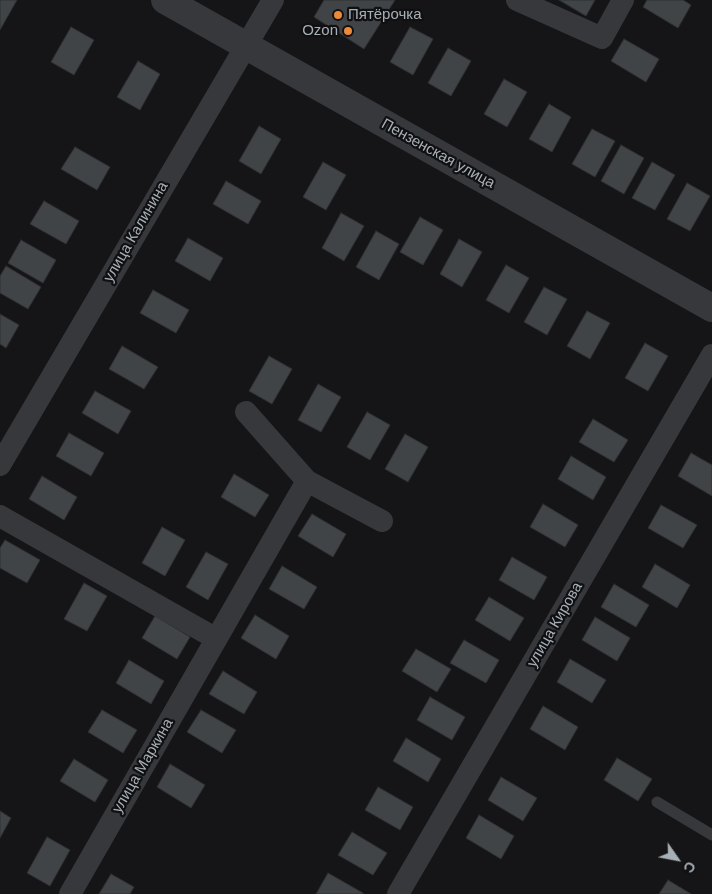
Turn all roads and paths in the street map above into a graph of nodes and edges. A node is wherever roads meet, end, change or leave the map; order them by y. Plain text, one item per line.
1 (165, 0) edge
2 (273, 0) edge
3 (517, 0) edge
4 (623, 0) edge
5 (246, 46) junction
6 (712, 308) edge
7 (712, 355) edge
8 (246, 412) dead end
9 (0, 465) edge
10 (307, 481) junction
11 (0, 516) edge
12 (382, 521) dead end
13 (215, 638) junction
14 (657, 802) dead end
15 (712, 835) edge
16 (70, 894) edge
17 (398, 894) edge

1 - 5 street, Пензенская улица
2 - 5 street, улица Калинина
3 - 4 street
5 - 6 street, Пензенская улица
5 - 9 street, улица Калинина
7 - 17 street, улица Кирова
8 - 10 street
10 - 12 street
10 - 13 street, улица Маркина
11 - 13 street
13 - 16 street, улица Маркина
14 - 15 lane

